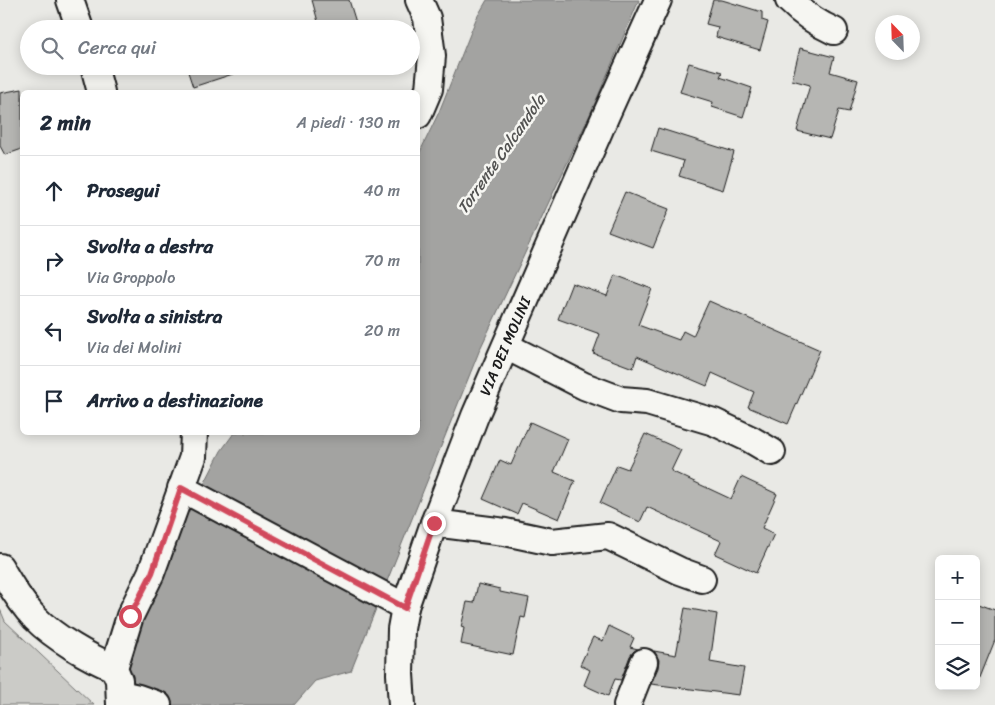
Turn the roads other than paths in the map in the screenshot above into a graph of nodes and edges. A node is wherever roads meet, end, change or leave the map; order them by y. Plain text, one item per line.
1 (70, 0) edge
2 (419, 0) edge
3 (658, 0) edge
4 (789, 0) edge
5 (77, 20) edge
6 (834, 31) dead end
7 (96, 75) edge
8 (100, 90) edge
9 (420, 110) edge
10 (506, 346) junction
11 (194, 435) edge
12 (772, 452) dead end
13 (187, 491) junction
14 (434, 523) junction
15 (0, 567) edge
16 (702, 579) dead end
17 (396, 603) junction
18 (644, 662) dead end
19 (114, 668) junction
20 (120, 700) edge
21 (158, 705) edge
22 (402, 705) edge
23 (627, 705) edge

1 - 5 street
2 - 9 street
3 - 10 street, VIA DEI MOLINI
4 - 6 street
7 - 8 street
10 - 12 street
10 - 14 street, VIA DEI MOLINI
11 - 13 street
13 - 17 street
13 - 19 street
14 - 16 street
14 - 17 street, VIA DEI MOLINI
15 - 19 street
17 - 22 street, VIA DEI MOLINI
18 - 23 street
19 - 20 street
20 - 21 street

